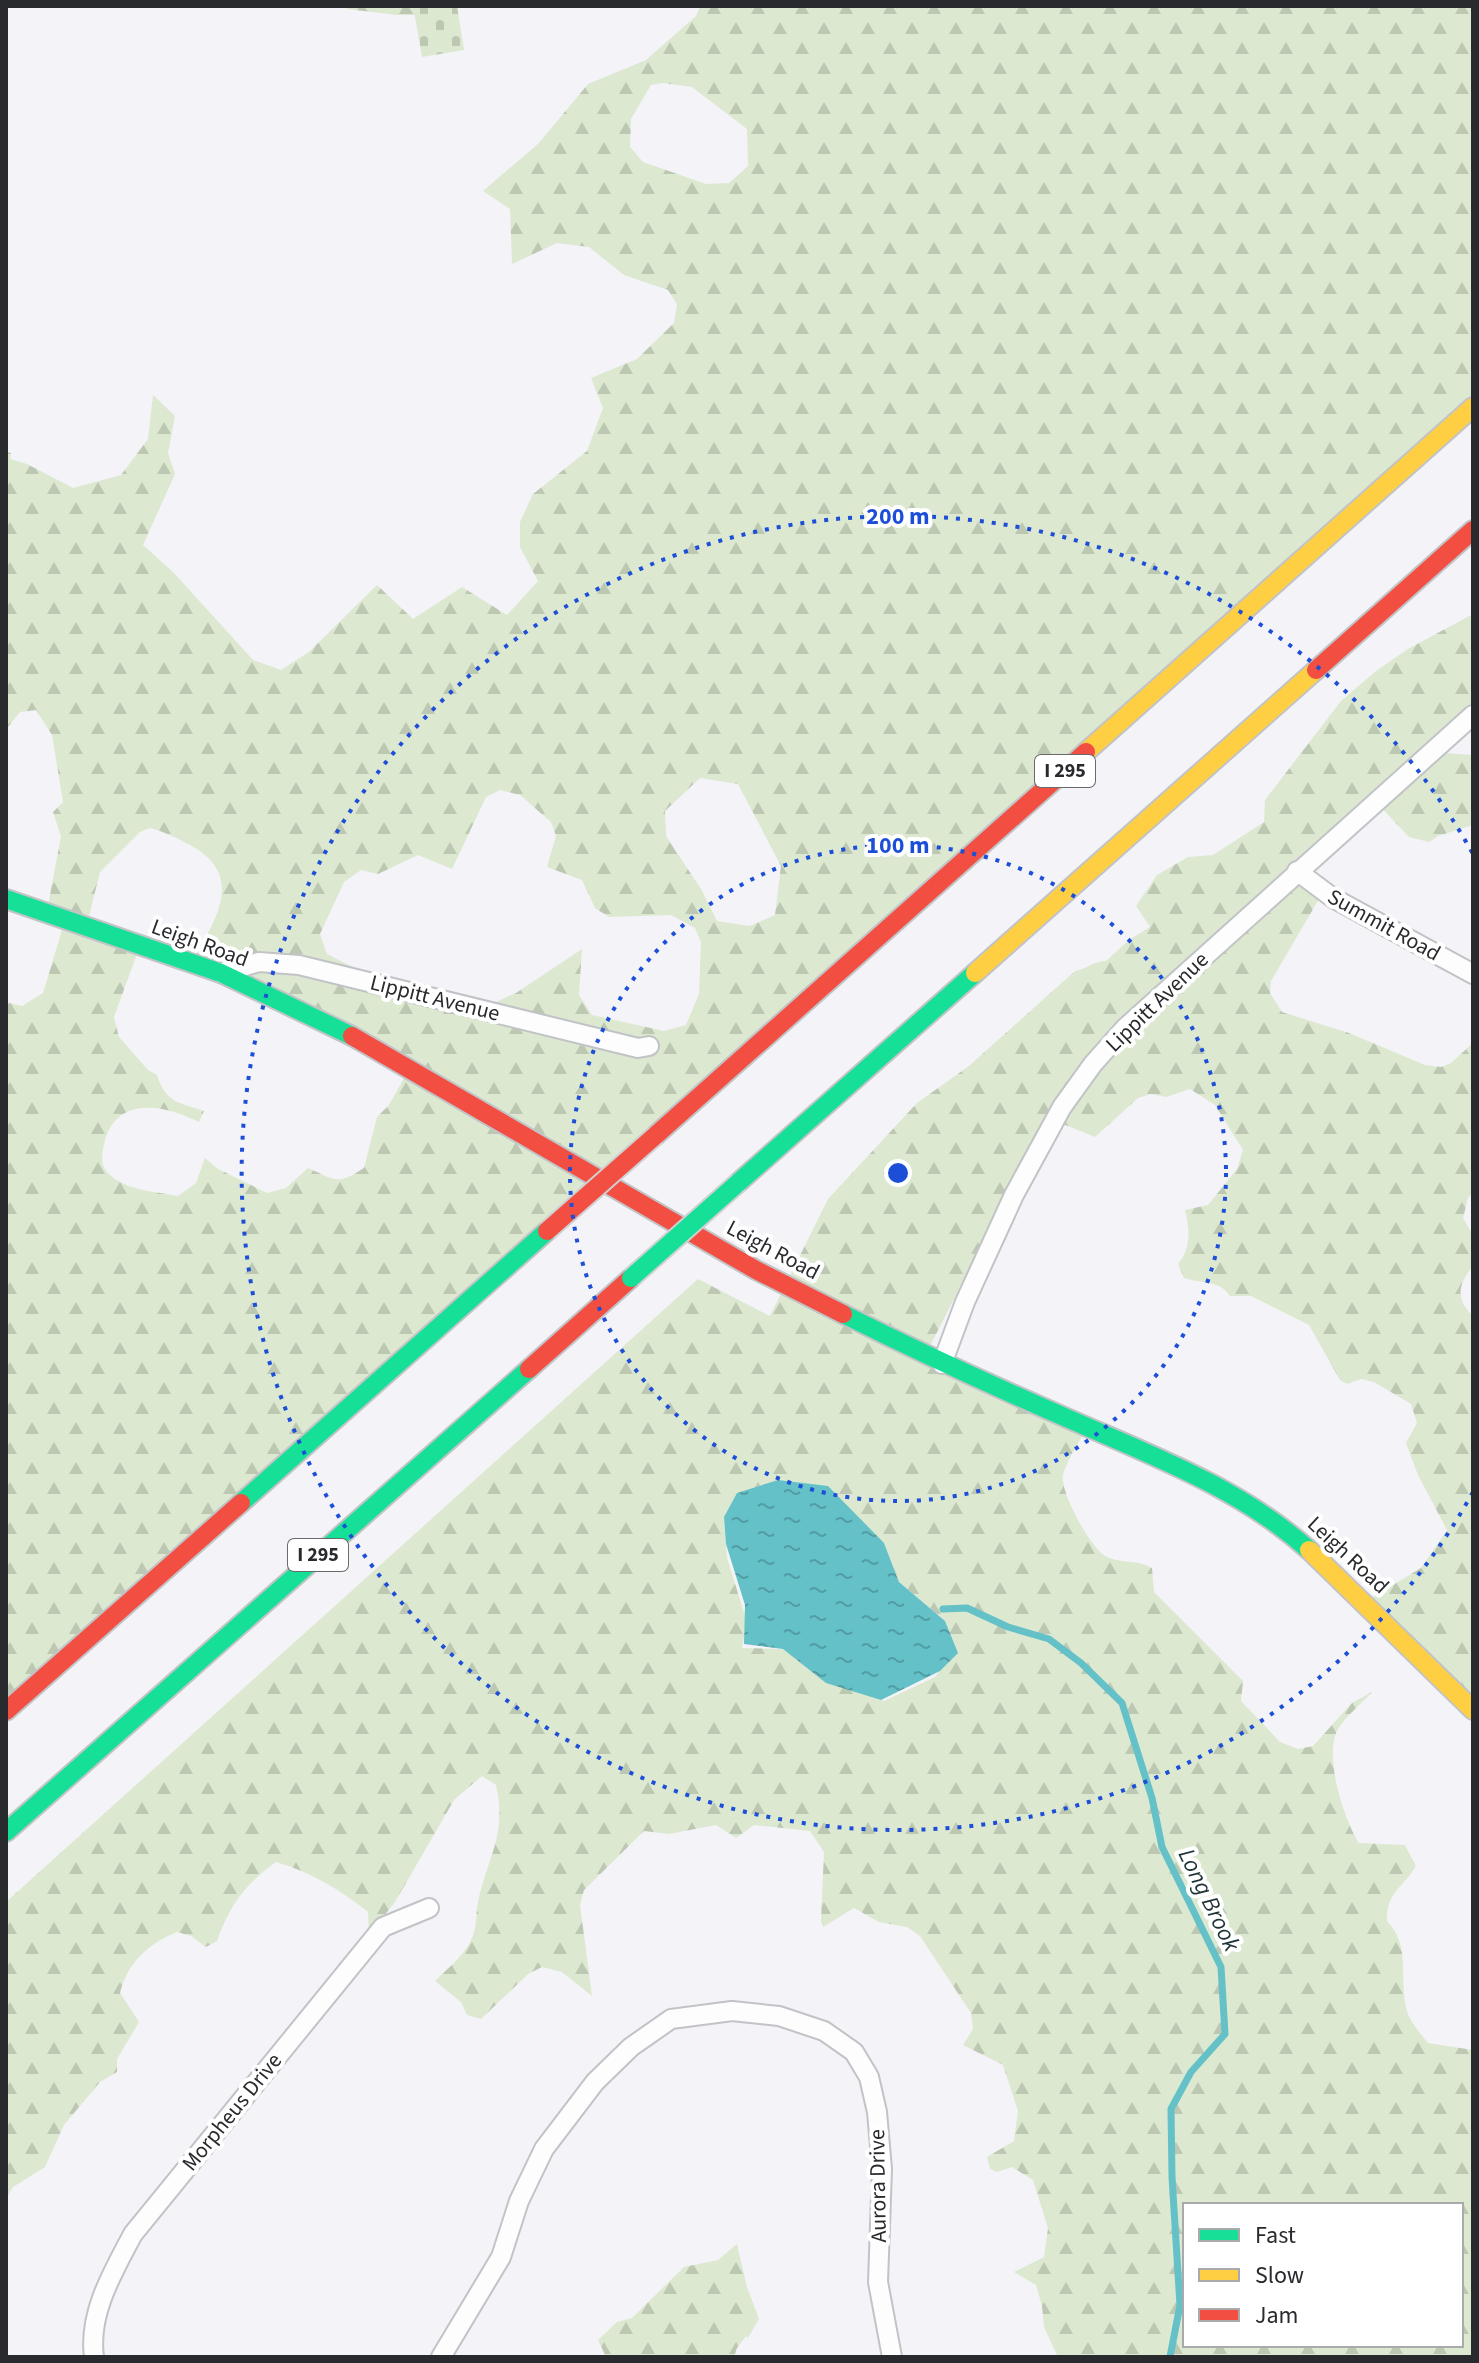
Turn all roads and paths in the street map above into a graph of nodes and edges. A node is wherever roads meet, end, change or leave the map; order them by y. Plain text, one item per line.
1 (1473, 407) edge
2 (1473, 530) edge
3 (1473, 715) edge
4 (1297, 871) junction
5 (6, 899) edge
6 (221, 973) junction
7 (1473, 974) edge
8 (649, 1046) dead end
9 (942, 1364) junction
10 (1473, 1710) edge
11 (6, 1711) edge
12 (6, 1832) edge
13 (429, 1908) dead end
14 (94, 2357) edge
15 (441, 2357) edge
16 (892, 2357) edge

1 - 11 main road, I 295, bridge
2 - 12 main road, I 295, bridge
3 - 4 street, Lippitt Avenue
4 - 7 street, Summit Road
4 - 9 street, Lippitt Avenue
5 - 6 main road, Leigh Road
6 - 8 street, Lippitt Avenue
6 - 9 main road, Leigh Road
9 - 10 main road, Leigh Road
13 - 14 street, Morpheus Drive
15 - 16 street, Aurora Drive

